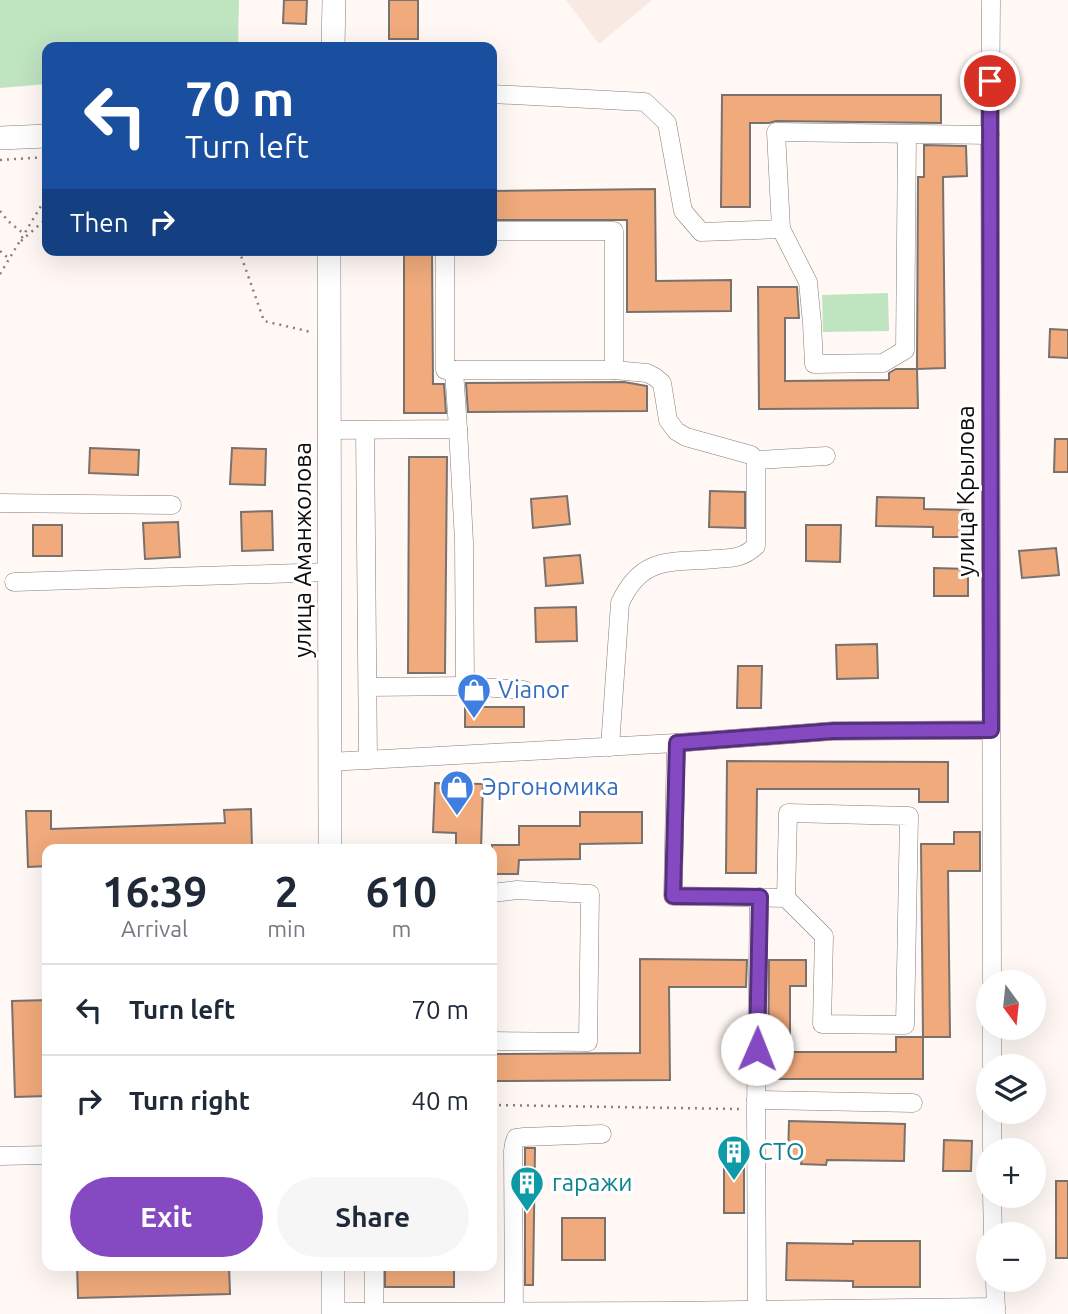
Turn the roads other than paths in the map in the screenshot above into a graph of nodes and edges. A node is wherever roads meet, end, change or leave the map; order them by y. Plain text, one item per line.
1 (334, 0) edge
2 (991, 0) edge
3 (333, 42) edge
4 (497, 94) edge
5 (907, 135) junction
6 (990, 135) junction
7 (42, 136) edge
8 (0, 138) edge
9 (781, 229) junction
10 (497, 231) edge
11 (329, 256) edge
12 (445, 256) edge
13 (454, 370) junction
14 (614, 370) junction
15 (458, 429) junction
16 (329, 430) junction
17 (365, 430) junction
18 (826, 456) dead end
19 (756, 460) junction
20 (0, 502) edge
21 (172, 505) dead end
22 (330, 572) junction
23 (13, 582) dead end
24 (464, 686) junction
25 (368, 687) junction
26 (524, 690) dead end
27 (991, 730) junction
28 (677, 743) junction
29 (610, 747) junction
30 (368, 760) junction
31 (329, 762) junction
32 (330, 844) edge
33 (497, 892) edge
34 (760, 897) junction
35 (786, 898) junction
36 (992, 970) edge
37 (497, 1041) edge
38 (913, 1103) dead end
39 (756, 1105) junction
40 (601, 1135) dead end
41 (42, 1155) edge
42 (0, 1156) edge
43 (333, 1271) edge
44 (373, 1271) edge
45 (995, 1292) edge
46 (757, 1310) junction
47 (374, 1311) junction
48 (514, 1311) junction
49 (996, 1311) edge
50 (666, 1312) edge
51 (333, 1313) edge

1 - 3 main road
2 - 6 street, улица Крылова
4 - 9 street
5 - 6 street
5 - 9 street
5 - 9 street
6 - 27 street, улица Крылова
7 - 8 main road
10 - 14 street
11 - 16 main road, улица Аманжолова
12 - 13 street
13 - 14 street
13 - 15 street
14 - 19 street
15 - 17 street
15 - 24 street
16 - 17 street
16 - 22 main road, улица Аманжолова
17 - 25 street
18 - 19 street
19 - 29 street
20 - 21 street
22 - 23 street
22 - 31 main road, улица Аманжолова
24 - 25 street
24 - 26 street
25 - 30 street
27 - 28 street
27 - 36 street, улица Крылова
28 - 29 street
28 - 34 street
29 - 30 street
30 - 31 street
31 - 32 main road, улица Аманжолова
33 - 37 street
34 - 35 street
34 - 39 street
35 - 35 street
38 - 39 street
39 - 46 street
40 - 48 street
41 - 42 street
43 - 51 main road
44 - 47 street
45 - 49 street
46 - 49 street
46 - 50 street
47 - 48 street
47 - 51 street
48 - 50 street

